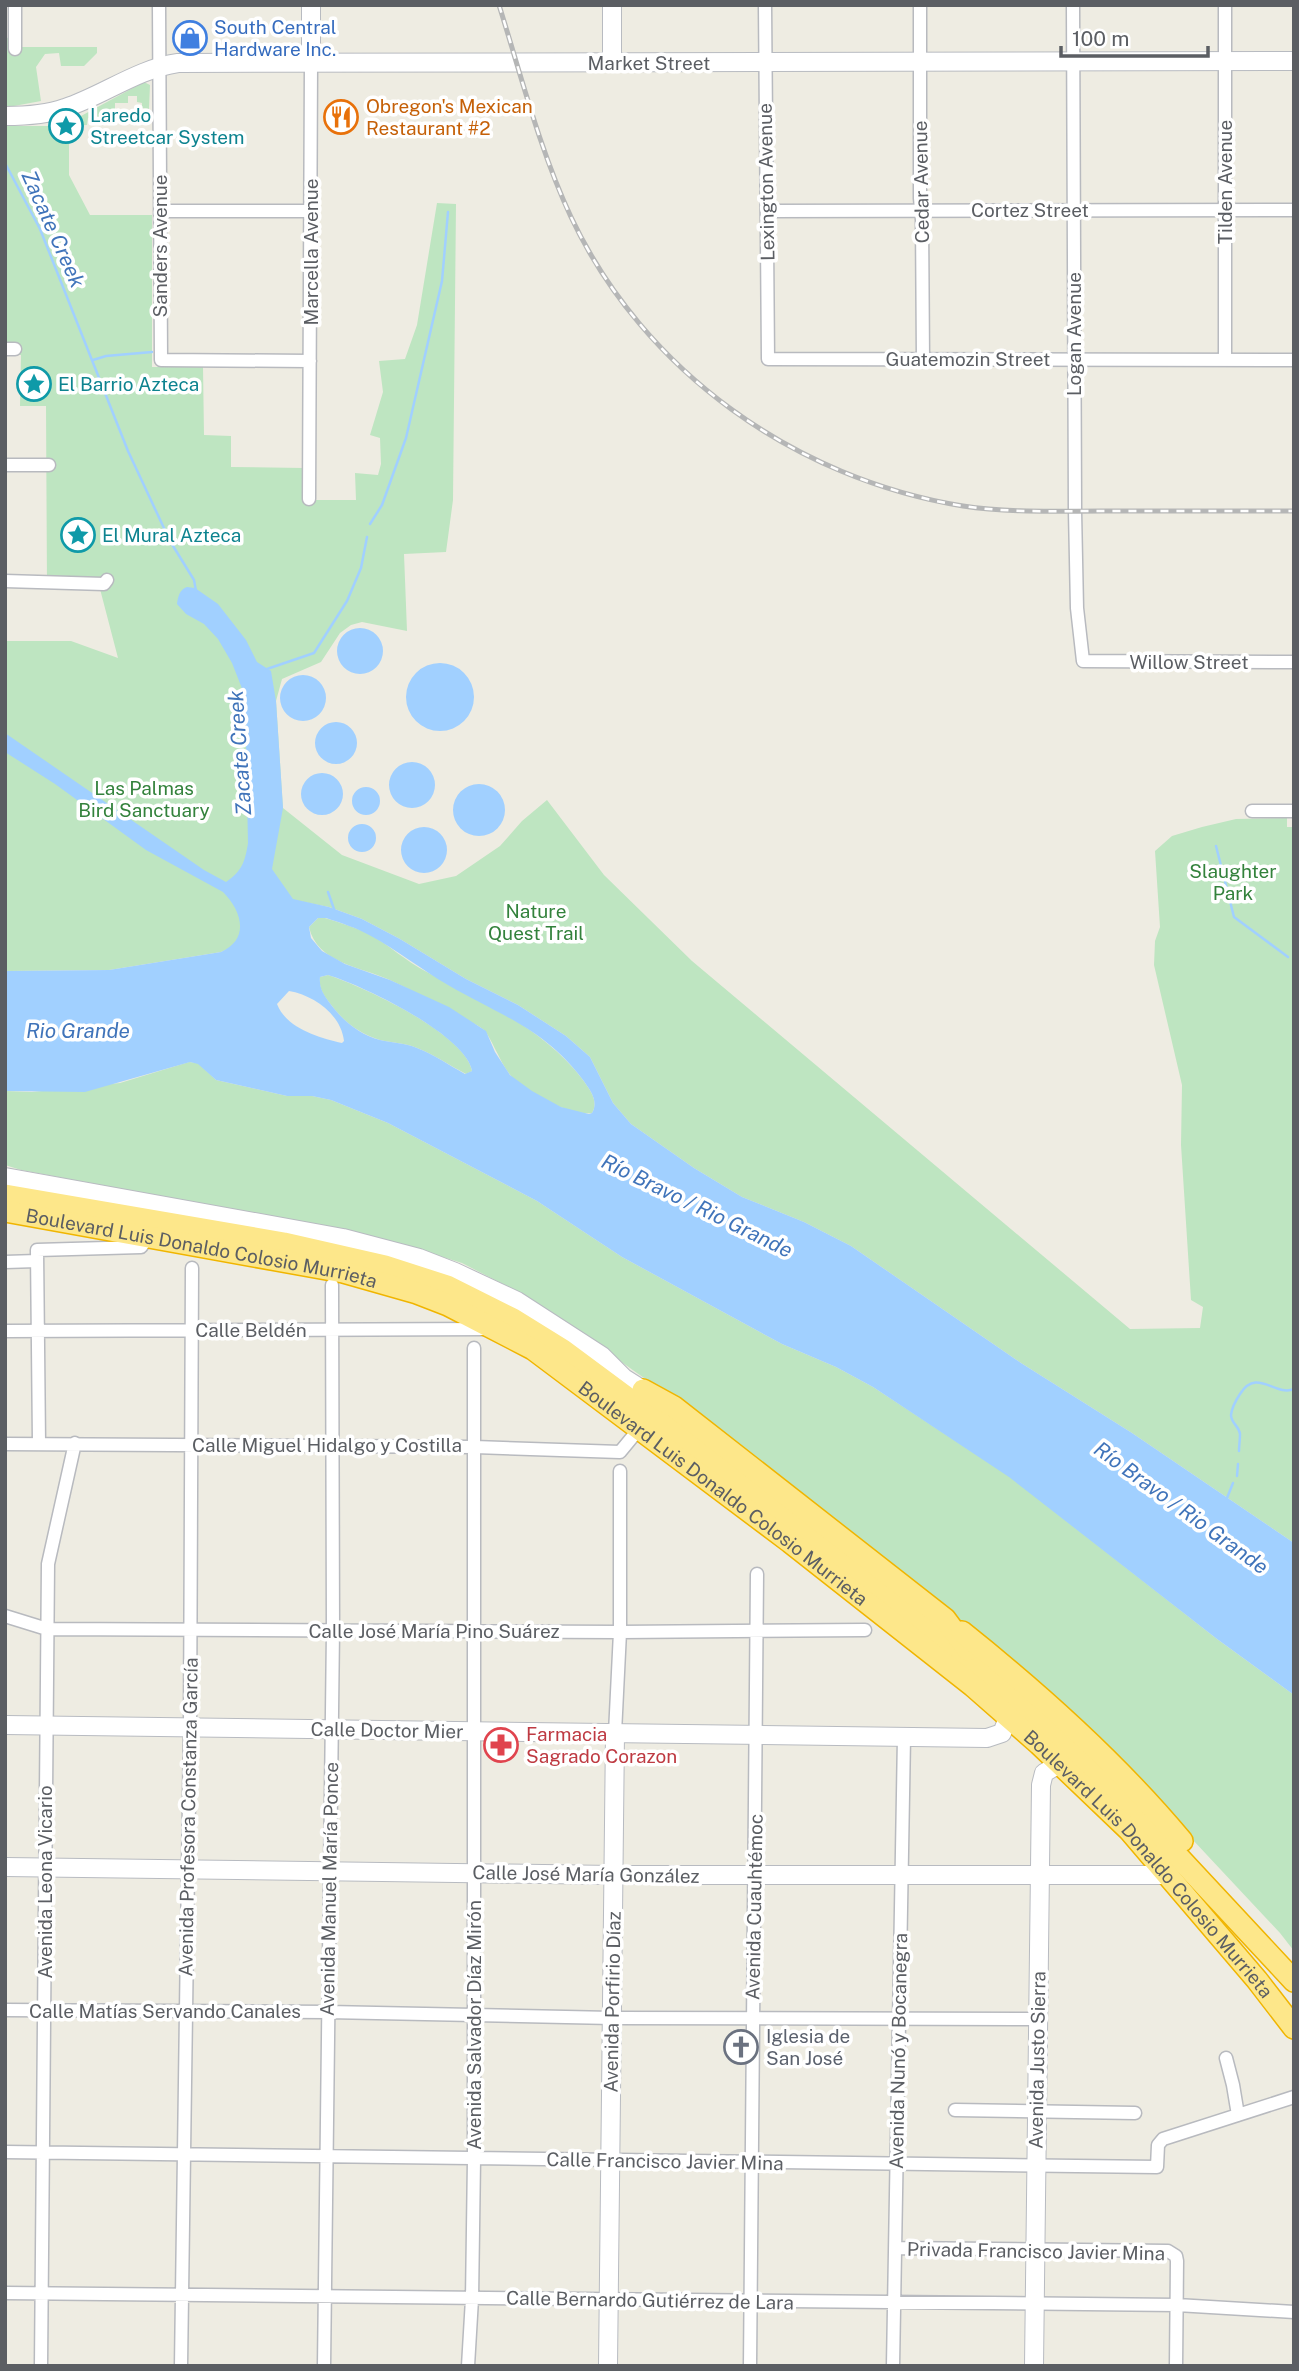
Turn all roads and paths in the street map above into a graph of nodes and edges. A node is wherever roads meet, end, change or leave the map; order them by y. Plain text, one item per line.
1 (15, 5) edge
2 (159, 5) edge
3 (311, 5) edge
4 (612, 5) edge
5 (765, 5) edge
6 (920, 5) edge
7 (1073, 5) edge
8 (1225, 5) edge
9 (15, 50) dead end
10 (1225, 61) junction
11 (1294, 61) edge
12 (765, 62) junction
13 (920, 62) junction
14 (1074, 62) junction
15 (311, 63) junction
16 (612, 63) junction
17 (159, 67) junction
18 (9, 116) edge
19 (921, 209) junction
20 (1224, 210) junction
21 (1294, 210) edge
22 (160, 211) junction
23 (312, 211) junction
24 (766, 211) junction
25 (1073, 211) junction
26 (768, 359) joint
27 (923, 359) junction
28 (1075, 359) junction
29 (1225, 360) junction
30 (1294, 360) edge
31 (310, 361) junction
32 (5, 464) edge
33 (49, 465) dead end
34 (309, 499) dead end
35 (5, 581) edge
36 (105, 582) dead end
37 (1083, 661) joint
38 (1294, 662) edge
39 (1252, 811) dead end
40 (1294, 811) edge
41 (5, 1177) edge
42 (5, 1195) edge
43 (5, 1211) edge
44 (149, 1236) junction
45 (37, 1256) junction
46 (5, 1262) edge
47 (192, 1268) dead end
48 (332, 1285) dead end
49 (496, 1329) junction
50 (38, 1330) junction
51 (192, 1330) junction
52 (5, 1331) edge
53 (333, 1331) junction
54 (474, 1348) dead end
55 (643, 1390) junction
56 (645, 1422) junction
57 (39, 1443) junction
58 (75, 1443) junction
59 (5, 1444) edge
60 (191, 1444) junction
61 (333, 1446) junction
62 (475, 1447) junction
63 (620, 1471) dead end
64 (757, 1574) dead end
65 (5, 1616) edge
66 (945, 1619) junction
67 (47, 1629) junction
68 (190, 1629) junction
69 (333, 1630) junction
70 (865, 1630) dead end
71 (474, 1631) junction
72 (620, 1632) junction
73 (757, 1632) junction
74 (986, 1675) junction
75 (1008, 1718) junction
76 (5, 1725) edge
77 (47, 1726) junction
78 (190, 1728) junction
79 (331, 1730) junction
80 (473, 1731) junction
81 (615, 1733) junction
82 (756, 1735) junction
83 (904, 1737) junction
84 (1059, 1764) junction
85 (5, 1867) edge
86 (44, 1867) junction
87 (187, 1868) junction
88 (330, 1870) junction
89 (474, 1872) junction
90 (614, 1875) junction
91 (1167, 1875) junction
92 (754, 1876) junction
93 (1039, 1876) junction
94 (901, 1877) junction
95 (1218, 1899) junction
96 (1294, 1981) edge
97 (5, 2010) edge
98 (44, 2010) junction
99 (186, 2011) junction
100 (328, 2012) junction
101 (472, 2016) junction
102 (612, 2018) junction
103 (753, 2018) junction
104 (899, 2019) junction
105 (1038, 2020) junction
106 (1294, 2028) edge
107 (1226, 2058) dead end
108 (1294, 2097) edge
109 (954, 2110) dead end
110 (1037, 2112) junction
111 (1135, 2113) dead end
112 (1238, 2115) junction
113 (5, 2152) edge
114 (43, 2152) junction
115 (184, 2155) junction
116 (327, 2156) junction
117 (474, 2159) junction
118 (610, 2160) junction
119 (752, 2162) junction
120 (896, 2163) junction
121 (1036, 2165) junction
122 (895, 2248) junction
123 (1035, 2250) junction
124 (5, 2294) edge
125 (41, 2294) junction
126 (182, 2295) junction
127 (324, 2297) junction
128 (472, 2298) junction
129 (609, 2300) junction
130 (750, 2301) junction
131 (894, 2302) junction
132 (1035, 2304) junction
133 (1177, 2305) junction
134 (1294, 2312) edge
135 (41, 2366) edge
136 (181, 2366) edge
137 (324, 2366) edge
138 (468, 2366) edge
139 (608, 2366) edge
140 (750, 2366) edge
141 (893, 2366) edge
142 (1034, 2366) edge
143 (1176, 2366) edge

1 - 9 street
2 - 17 street, Sanders Avenue
3 - 15 street, Marcella Avenue
4 - 16 street
5 - 12 street, Lexington Avenue
6 - 13 street, Cedar Avenue
7 - 14 street, Logan Avenue
8 - 10 street, Tilden Avenue
10 - 11 street, Market Street
10 - 14 street, Market Street
10 - 20 street, Tilden Avenue
12 - 13 street, Market Street
12 - 16 street, Market Street
12 - 24 street, Lexington Avenue
13 - 14 street, Market Street
13 - 19 street, Cedar Avenue
14 - 25 street, Logan Avenue
15 - 16 street, Market Street
15 - 17 street, Market Street
15 - 23 street, Marcella Avenue
17 - 18 street, Market Street
17 - 22 street, Sanders Avenue
19 - 24 street, Cortez Street
19 - 25 street, Cortez Street
19 - 27 street, Cedar Avenue
20 - 21 street, Cortez Street
20 - 25 street, Cortez Street
20 - 29 street, Tilden Avenue
22 - 23 street
22 - 31 street, Sanders Avenue
23 - 31 street, Marcella Avenue
24 - 26 street, Lexington Avenue
25 - 28 street, Logan Avenue
26 - 27 street, Guatemozin Street
27 - 28 street, Guatemozin Street
28 - 29 street, Guatemozin Street
28 - 37 street, Logan Avenue
29 - 30 street, Guatemozin Street
31 - 34 street, Marcella Avenue
32 - 33 street
35 - 36 street
37 - 38 street, Willow Street
39 - 40 street
41 - 55 street, Boulevard Luis Donaldo Colosio Murrieta
42 - 56 highway, Boulevard Luis Donaldo Colosio Murrieta
43 - 44 highway, Boulevard Luis Donaldo Colosio Murrieta
44 - 45 street
44 - 49 highway, Boulevard Luis Donaldo Colosio Murrieta
45 - 46 street
45 - 50 street
47 - 51 street, Avenida Profesora Constanza García
48 - 53 street, Avenida Manuel María Ponce
49 - 53 street, Calle Beldén
49 - 56 highway, Boulevard Luis Donaldo Colosio Murrieta
50 - 51 street, Calle Beldén
50 - 52 street, Calle Beldén
50 - 57 street
51 - 53 street, Calle Beldén
51 - 60 street, Avenida Profesora Constanza García
53 - 61 street, Avenida Manuel María Ponce
54 - 62 street, Avenida Salvador Díaz Mirón
55 - 56 street, Boulevard Luis Donaldo Colosio Murrieta
55 - 66 highway
56 - 62 street, Calle Miguel Hidalgo y Costilla
56 - 74 highway, Boulevard Luis Donaldo Colosio Murrieta
56 - 75 highway, Boulevard Luis Donaldo Colosio Murrieta
57 - 58 street, Calle Miguel Hidalgo y Costilla
57 - 59 street, Calle Miguel Hidalgo y Costilla
58 - 60 street, Calle Miguel Hidalgo y Costilla
58 - 67 street, Avenida Leona Vicario
60 - 61 street, Calle Miguel Hidalgo y Costilla
60 - 68 street, Avenida Profesora Constanza García
61 - 62 street, Calle Miguel Hidalgo y Costilla
61 - 69 street, Avenida Manuel María Ponce
62 - 71 street, Avenida Salvador Díaz Mirón
63 - 72 street, Avenida Porfirio Díaz
64 - 73 street, Avenida Cuauhtémoc
65 - 67 street, Calle José María Pino Suárez
66 - 74 highway
66 - 95 highway
67 - 68 street, Calle José María Pino Suárez
67 - 77 street, Avenida Leona Vicario
68 - 69 street, Calle José María Pino Suárez
68 - 78 street, Avenida Profesora Constanza García
69 - 71 street, Calle José María Pino Suárez
69 - 79 street, Avenida Manuel María Ponce
70 - 73 street, Calle José María Pino Suárez
71 - 72 street, Calle José María Pino Suárez
71 - 80 street, Avenida Salvador Díaz Mirón
72 - 73 street, Calle José María Pino Suárez
72 - 81 street, Avenida Porfirio Díaz
73 - 82 street, Avenida Cuauhtémoc
74 - 95 highway, Boulevard Luis Donaldo Colosio Murrieta
75 - 83 street, Calle Doctor Mier
75 - 84 highway, Boulevard Luis Donaldo Colosio Murrieta
76 - 77 street, Calle Doctor Mier
77 - 78 street, Calle Doctor Mier
77 - 86 street, Avenida Leona Vicario
78 - 79 street, Calle Doctor Mier
78 - 87 street, Avenida Profesora Constanza García
79 - 80 street, Calle Doctor Mier
79 - 88 street, Avenida Manuel María Ponce
80 - 81 street, Calle Doctor Mier
80 - 89 street, Avenida Salvador Díaz Mirón
81 - 82 street, Calle Doctor Mier
81 - 90 street, Avenida Porfirio Díaz
82 - 83 street, Calle Doctor Mier
82 - 92 street, Avenida Cuauhtémoc
83 - 94 street, Avenida Nunó y Bocanegra
84 - 91 highway, Boulevard Luis Donaldo Colosio Murrieta
84 - 93 street, Avenida Justo Sierra
85 - 86 street, Calle José María González
86 - 87 street, Calle José María González
86 - 98 street, Avenida Leona Vicario
87 - 88 street, Calle José María González
87 - 99 street, Avenida Profesora Constanza García
88 - 89 street, Calle José María González
88 - 100 street, Avenida Manuel María Ponce
89 - 90 street, Calle José María González
89 - 101 street, Avenida Salvador Díaz Mirón
90 - 92 street, Calle José María González
90 - 102 street, Avenida Porfirio Díaz
91 - 93 street, Calle José María González
91 - 106 highway, Boulevard Luis Donaldo Colosio Murrieta
92 - 94 street, Calle José María González
92 - 103 street, Avenida Cuauhtémoc
93 - 94 street, Calle José María González
93 - 105 street, Avenida Justo Sierra
94 - 104 street, Avenida Nunó y Bocanegra
95 - 96 highway, Boulevard Luis Donaldo Colosio Murrieta
97 - 98 street, Calle Matías Servando Canales
98 - 99 street, Calle Matías Servando Canales
98 - 114 street, Avenida Leona Vicario
99 - 100 street, Calle Matías Servando Canales
99 - 115 street, Avenida Profesora Constanza García
100 - 101 street, Calle Matías Servando Canales
100 - 116 street, Avenida Manuel María Ponce
101 - 102 street, Calle Matías Servando Canales
101 - 117 street, Avenida Salvador Díaz Mirón
102 - 103 street, Calle Matías Servando Canales
102 - 118 street, Avenida Porfirio Díaz
103 - 104 street, Calle Matías Servando Canales
103 - 119 street, Avenida Cuauhtémoc
104 - 105 street, Calle Matías Servando Canales
104 - 120 street, Avenida Nunó y Bocanegra
105 - 110 street, Avenida Justo Sierra
107 - 112 street
108 - 112 street, Calle Francisco Javier Mina
109 - 110 street
110 - 111 street
110 - 121 street, Avenida Justo Sierra
112 - 121 street, Calle Francisco Javier Mina
113 - 114 street, Calle Francisco Javier Mina
114 - 115 street, Calle Francisco Javier Mina
114 - 125 street, Avenida Leona Vicario
115 - 116 street, Calle Francisco Javier Mina
115 - 126 street, Avenida Profesora Constanza García
116 - 117 street, Calle Francisco Javier Mina
116 - 127 street, Avenida Manuel María Ponce
117 - 118 street, Calle Francisco Javier Mina
117 - 128 street, Avenida Salvador Díaz Mirón
118 - 119 street, Calle Francisco Javier Mina
118 - 129 street, Avenida Porfirio Díaz
119 - 120 street, Calle Francisco Javier Mina
119 - 130 street, Avenida Cuauhtémoc
120 - 121 street, Calle Francisco Javier Mina
120 - 122 street, Avenida Nunó y Bocanegra
121 - 123 street, Avenida Justo Sierra
122 - 123 street, Privada Francisco Javier Mina
122 - 131 street, Avenida Nunó y Bocanegra
123 - 132 street, Avenida Justo Sierra
123 - 133 street, Privada Francisco Javier Mina
124 - 125 street, Calle Bernardo Gutiérrez de Lara
125 - 126 street, Calle Bernardo Gutiérrez de Lara
125 - 135 street, Avenida Leona Vicario
126 - 127 street, Calle Bernardo Gutiérrez de Lara
126 - 136 street, Avenida Profesora Constanza García
127 - 128 street, Calle Bernardo Gutiérrez de Lara
127 - 137 street, Avenida Manuel María Ponce
128 - 129 street, Calle Bernardo Gutiérrez de Lara
128 - 138 street, Avenida Salvador Díaz Mirón
129 - 130 street, Calle Bernardo Gutiérrez de Lara
129 - 139 street, Avenida Porfirio Díaz
130 - 131 street, Calle Bernardo Gutiérrez de Lara
130 - 140 street, Avenida Cuauhtémoc
131 - 132 street, Calle Bernardo Gutiérrez de Lara
131 - 141 street, Avenida Nunó y Bocanegra
132 - 133 street, Calle Bernardo Gutiérrez de Lara
132 - 142 street, Avenida Justo Sierra
133 - 134 street, Calle Bernardo Gutiérrez de Lara
133 - 143 street

